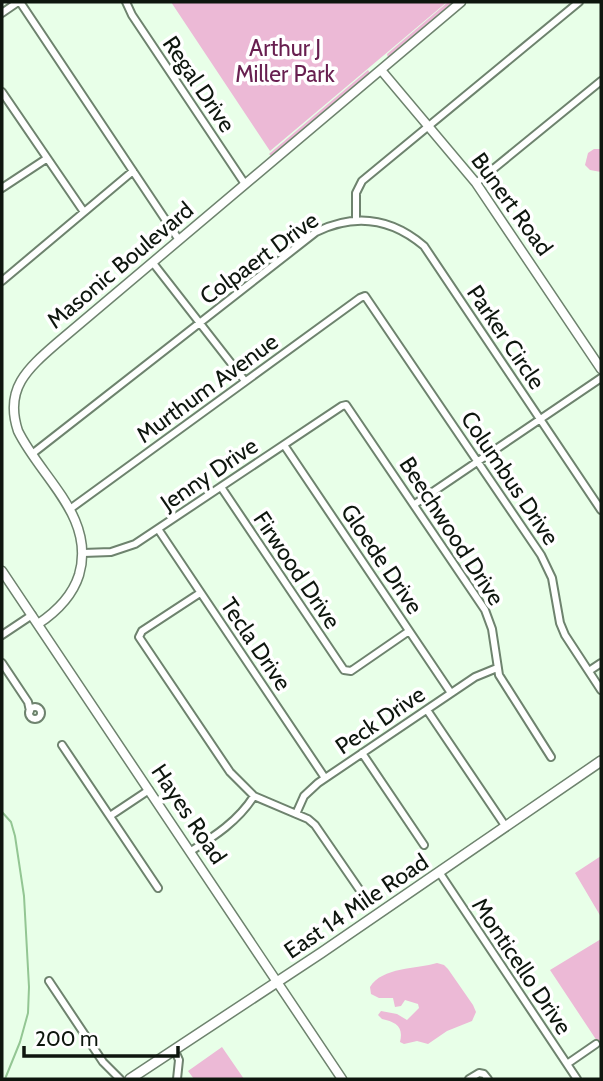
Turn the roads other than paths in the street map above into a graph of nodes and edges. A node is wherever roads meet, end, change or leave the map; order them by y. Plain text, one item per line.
1 (19, 2) edge
2 (126, 2) edge
3 (461, 2) edge
4 (579, 2) edge
5 (2, 13) edge
6 (381, 70) junction
7 (601, 81) edge
8 (2, 92) edge
9 (428, 125) junction
10 (46, 159) junction
11 (133, 171) junction
12 (476, 183) junction
13 (245, 184) junction
14 (2, 188) edge
15 (84, 212) junction
16 (356, 220) junction
17 (179, 240) junction
18 (153, 263) junction
19 (2, 281) edge
20 (365, 296) joint
21 (201, 323) junction
22 (601, 369) edge
23 (601, 378) edge
24 (245, 381) junction
25 (346, 405) joint
26 (540, 419) junction
27 (284, 445) junction
28 (32, 454) junction
29 (477, 461) junction
30 (221, 487) junction
31 (415, 504) junction
32 (70, 509) junction
33 (601, 510) edge
34 (158, 529) junction
35 (83, 553) junction
36 (2, 571) edge
37 (200, 593) junction
38 (32, 615) junction
39 (38, 624) junction
40 (409, 631) junction
41 (2, 635) edge
42 (2, 663) edge
43 (601, 663) edge
44 (497, 668) junction
45 (589, 671) junction
46 (601, 691) edge
47 (451, 693) junction
48 (33, 709) dead end
49 (427, 710) junction
50 (62, 745) dead end
51 (362, 753) junction
52 (551, 757) dead end
53 (601, 761) edge
54 (325, 778) junction
55 (149, 790) junction
56 (254, 796) junction
57 (296, 814) junction
58 (110, 816) junction
59 (506, 827) junction
60 (424, 845) dead end
61 (191, 851) junction
62 (439, 872) junction
63 (158, 888) dead end
64 (359, 889) dead end
65 (49, 981) dead end
66 (276, 983) junction
67 (596, 1044) dead end
68 (175, 1051) junction
69 (567, 1064) junction
70 (120, 1079) edge
71 (130, 1079) edge
72 (177, 1079) edge
73 (342, 1079) edge
74 (469, 1079) edge
75 (488, 1079) edge
76 (577, 1079) edge

1 - 5 street
1 - 11 street
2 - 13 street, Regal Drive
3 - 6 street, Masonic Boulevard
4 - 9 street, Colpaert Drive
6 - 9 street, Bunert Road
6 - 13 street, Masonic Boulevard
7 - 12 street
8 - 10 street
9 - 12 street, Bunert Road
9 - 16 street, Colpaert Drive
10 - 14 street
10 - 15 street
11 - 15 street
11 - 17 street
12 - 22 street, Bunert Road
13 - 17 street, Masonic Boulevard
15 - 19 street
16 - 21 street, Colpaert Drive
16 - 26 street, Parker Circle
17 - 18 street, Masonic Boulevard
18 - 21 street
18 - 28 street, Masonic Boulevard
20 - 24 street, Murthum Avenue
20 - 29 street, Columbus Drive
21 - 24 street
21 - 28 street, Colpaert Drive
23 - 26 street
24 - 32 street, Murthum Avenue
25 - 27 street, Jenny Drive
25 - 31 street, Beechwood Drive
26 - 29 street
26 - 33 street, Parker Circle
27 - 30 street, Jenny Drive
27 - 40 street, Gloede Drive
28 - 32 street, Masonic Boulevard
29 - 31 street
29 - 45 street, Columbus Drive
30 - 34 street, Jenny Drive
30 - 40 street, Firwood Drive
31 - 44 street, Beechwood Drive
32 - 35 street, Masonic Boulevard
34 - 35 street, Jenny Drive
34 - 37 street, Tecla Drive
35 - 39 street, Masonic Boulevard
36 - 38 street, Hayes Road
37 - 54 street, Tecla Drive
37 - 56 street
38 - 39 street, Hayes Road
38 - 41 street
39 - 55 street, Hayes Road
40 - 47 street, Gloede Drive
42 - 48 street
43 - 45 street
44 - 47 street, Peck Drive
44 - 52 street, Beechwood Drive
45 - 46 street, Columbus Drive
47 - 49 street, Peck Drive
49 - 51 street, Peck Drive
49 - 59 street
50 - 58 street
51 - 54 street, Peck Drive
51 - 60 street
53 - 59 main road, East 14 Mile Road
54 - 57 street, Peck Drive
55 - 58 street
55 - 61 street, Hayes Road
56 - 57 street
56 - 61 street
57 - 64 street
58 - 63 street
59 - 62 main road, East 14 Mile Road
61 - 66 street, Hayes Road
62 - 66 main road, East 14 Mile Road
62 - 69 street, Monticello Drive
65 - 70 street
66 - 68 main road, East 14 Mile Road
66 - 73 street, Hayes Road
67 - 69 street
68 - 71 main road, East 14 Mile Road
68 - 72 street
69 - 76 street, Monticello Drive
74 - 75 street

